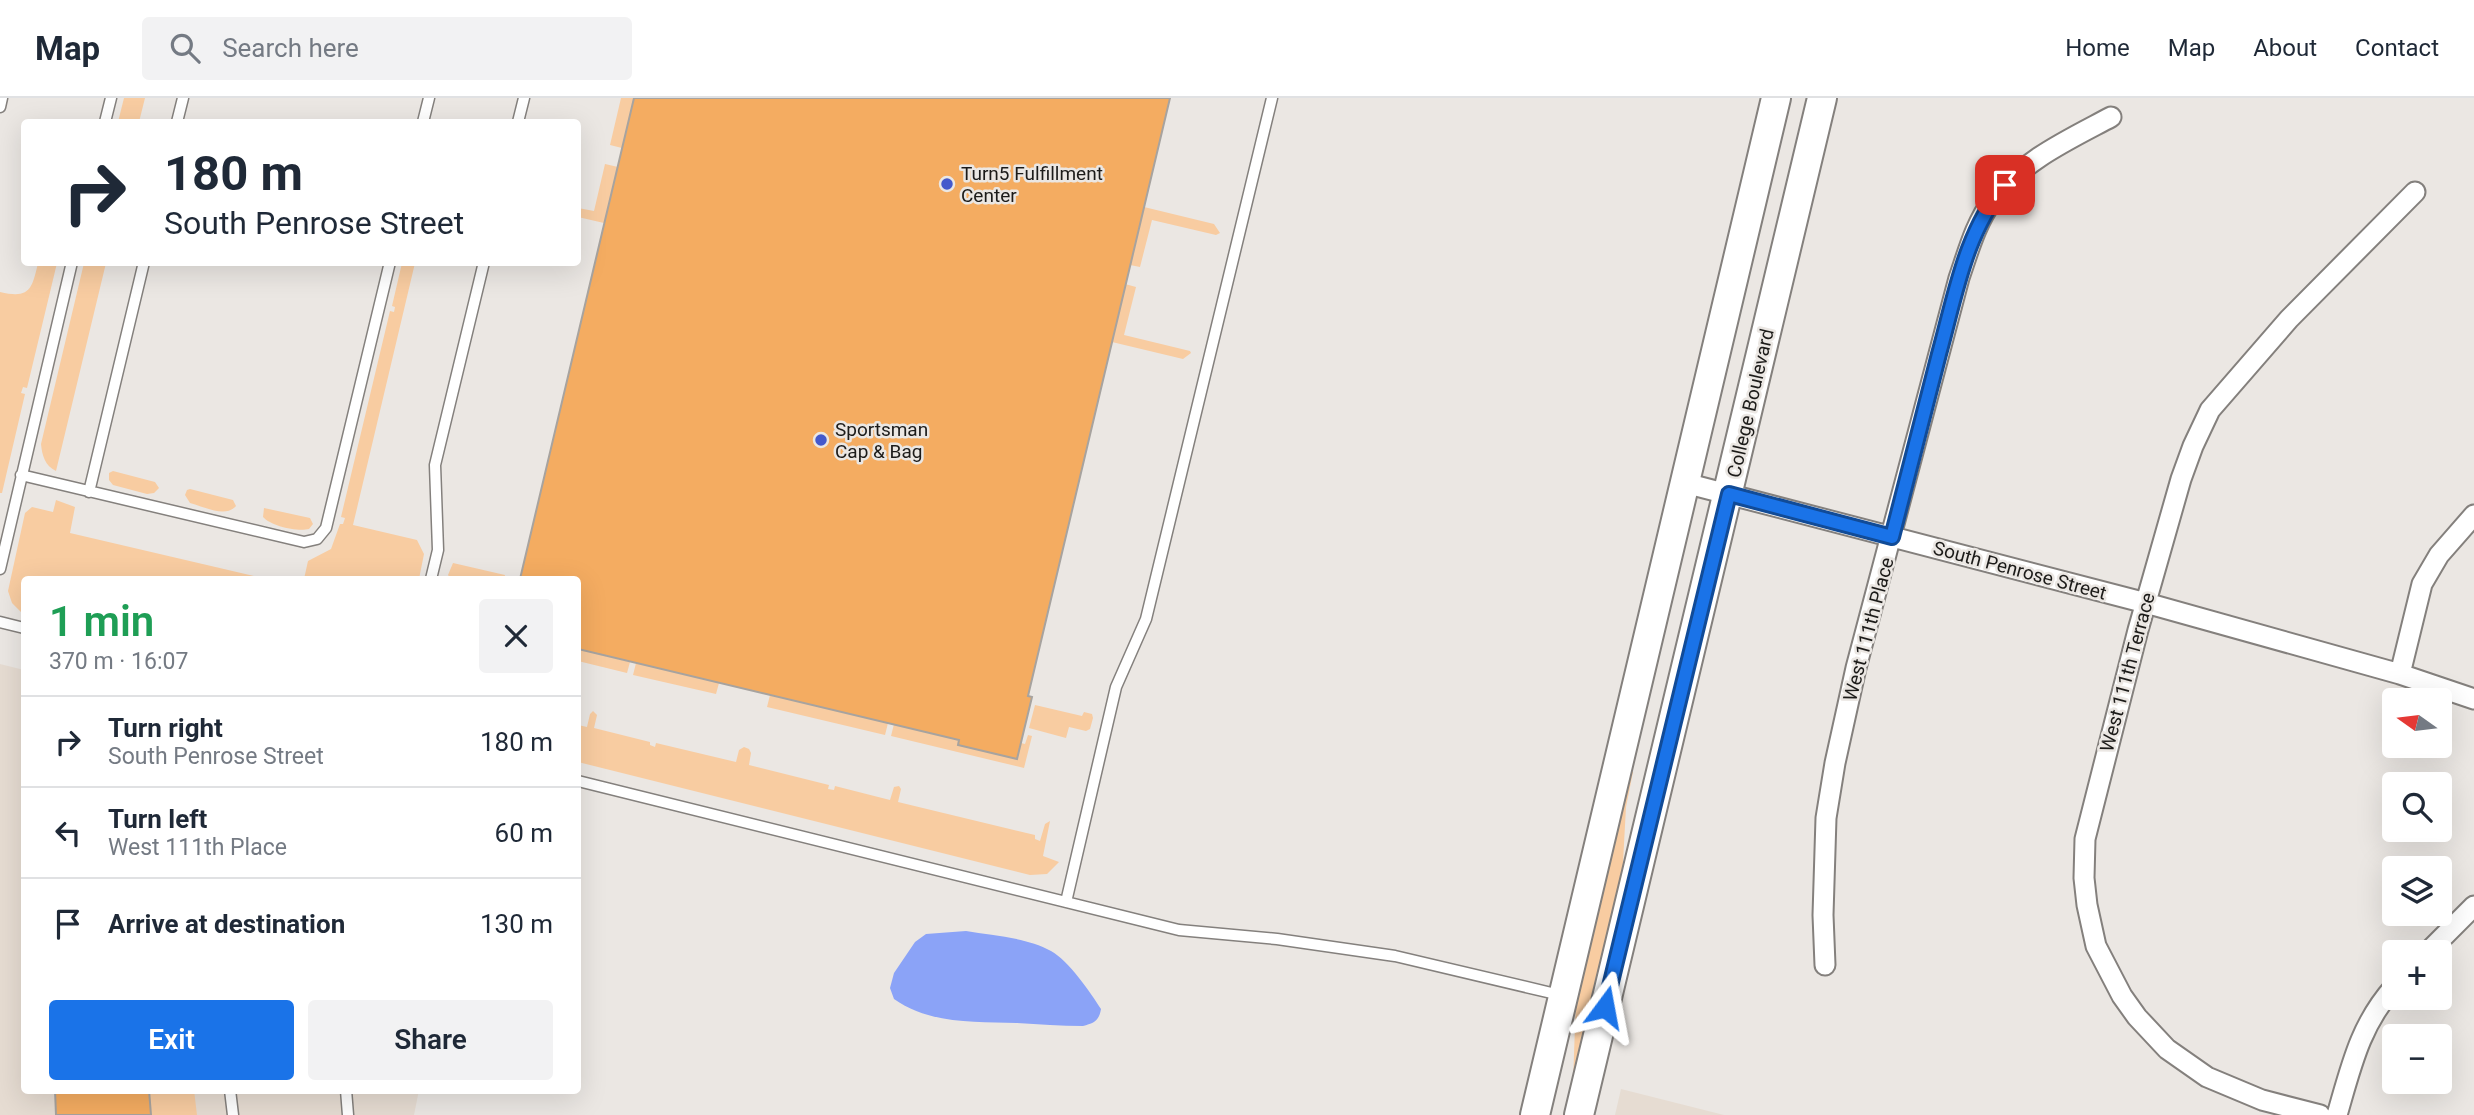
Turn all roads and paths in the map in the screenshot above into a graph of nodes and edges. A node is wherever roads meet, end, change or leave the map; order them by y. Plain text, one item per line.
1 (2, 98) edge
2 (111, 98) edge
3 (183, 98) edge
4 (429, 98) edge
5 (524, 98) edge
6 (1272, 98) edge
7 (1776, 98) edge
8 (1822, 98) edge
9 (0, 107) edge
10 (2111, 117) dead end
11 (106, 119) edge
12 (178, 119) edge
13 (424, 119) edge
14 (519, 119) edge
15 (2416, 192) dead end
16 (71, 266) edge
17 (143, 266) edge
18 (389, 266) edge
19 (483, 266) edge
20 (21, 475) junction
21 (1685, 483) junction
22 (89, 492) junction
23 (1729, 494) junction
24 (2474, 515) edge
25 (1892, 537) junction
26 (0, 569) edge
27 (432, 576) edge
28 (2146, 603) junction
29 (0, 622) edge
30 (21, 627) edge
31 (2400, 674) junction
32 (2474, 699) edge
33 (581, 782) edge
34 (1066, 902) junction
35 (2474, 906) edge
36 (2440, 940) edge
37 (1825, 965) dead end
38 (1564, 996) junction
39 (2382, 1002) edge
40 (230, 1094) edge
41 (346, 1094) edge
42 (233, 1115) edge
43 (348, 1115) edge
44 (1535, 1115) edge
45 (1579, 1115) edge
46 (2320, 1115) edge
47 (2337, 1115) edge

1 - 9 lane
2 - 11 lane
3 - 12 lane
4 - 13 lane
5 - 14 lane
6 - 34 lane
7 - 21 main road
8 - 23 main road, College Boulevard
10 - 25 street, West 111th Place
15 - 28 street, West 111th Terrace
16 - 20 lane
17 - 22 lane
18 - 22 lane
19 - 27 lane
20 - 22 lane
20 - 26 lane
21 - 23 street, South Penrose Street
21 - 38 main road
23 - 25 street, South Penrose Street
23 - 45 main road, College Boulevard
24 - 31 street
25 - 28 street, South Penrose Street
25 - 37 street, West 111th Place
28 - 31 street, South Penrose Street
28 - 46 street, West 111th Terrace
29 - 30 lane
31 - 32 street, South Penrose Street
33 - 34 lane
34 - 38 lane
35 - 36 street
38 - 44 main road
39 - 47 street
40 - 42 lane
41 - 43 lane

